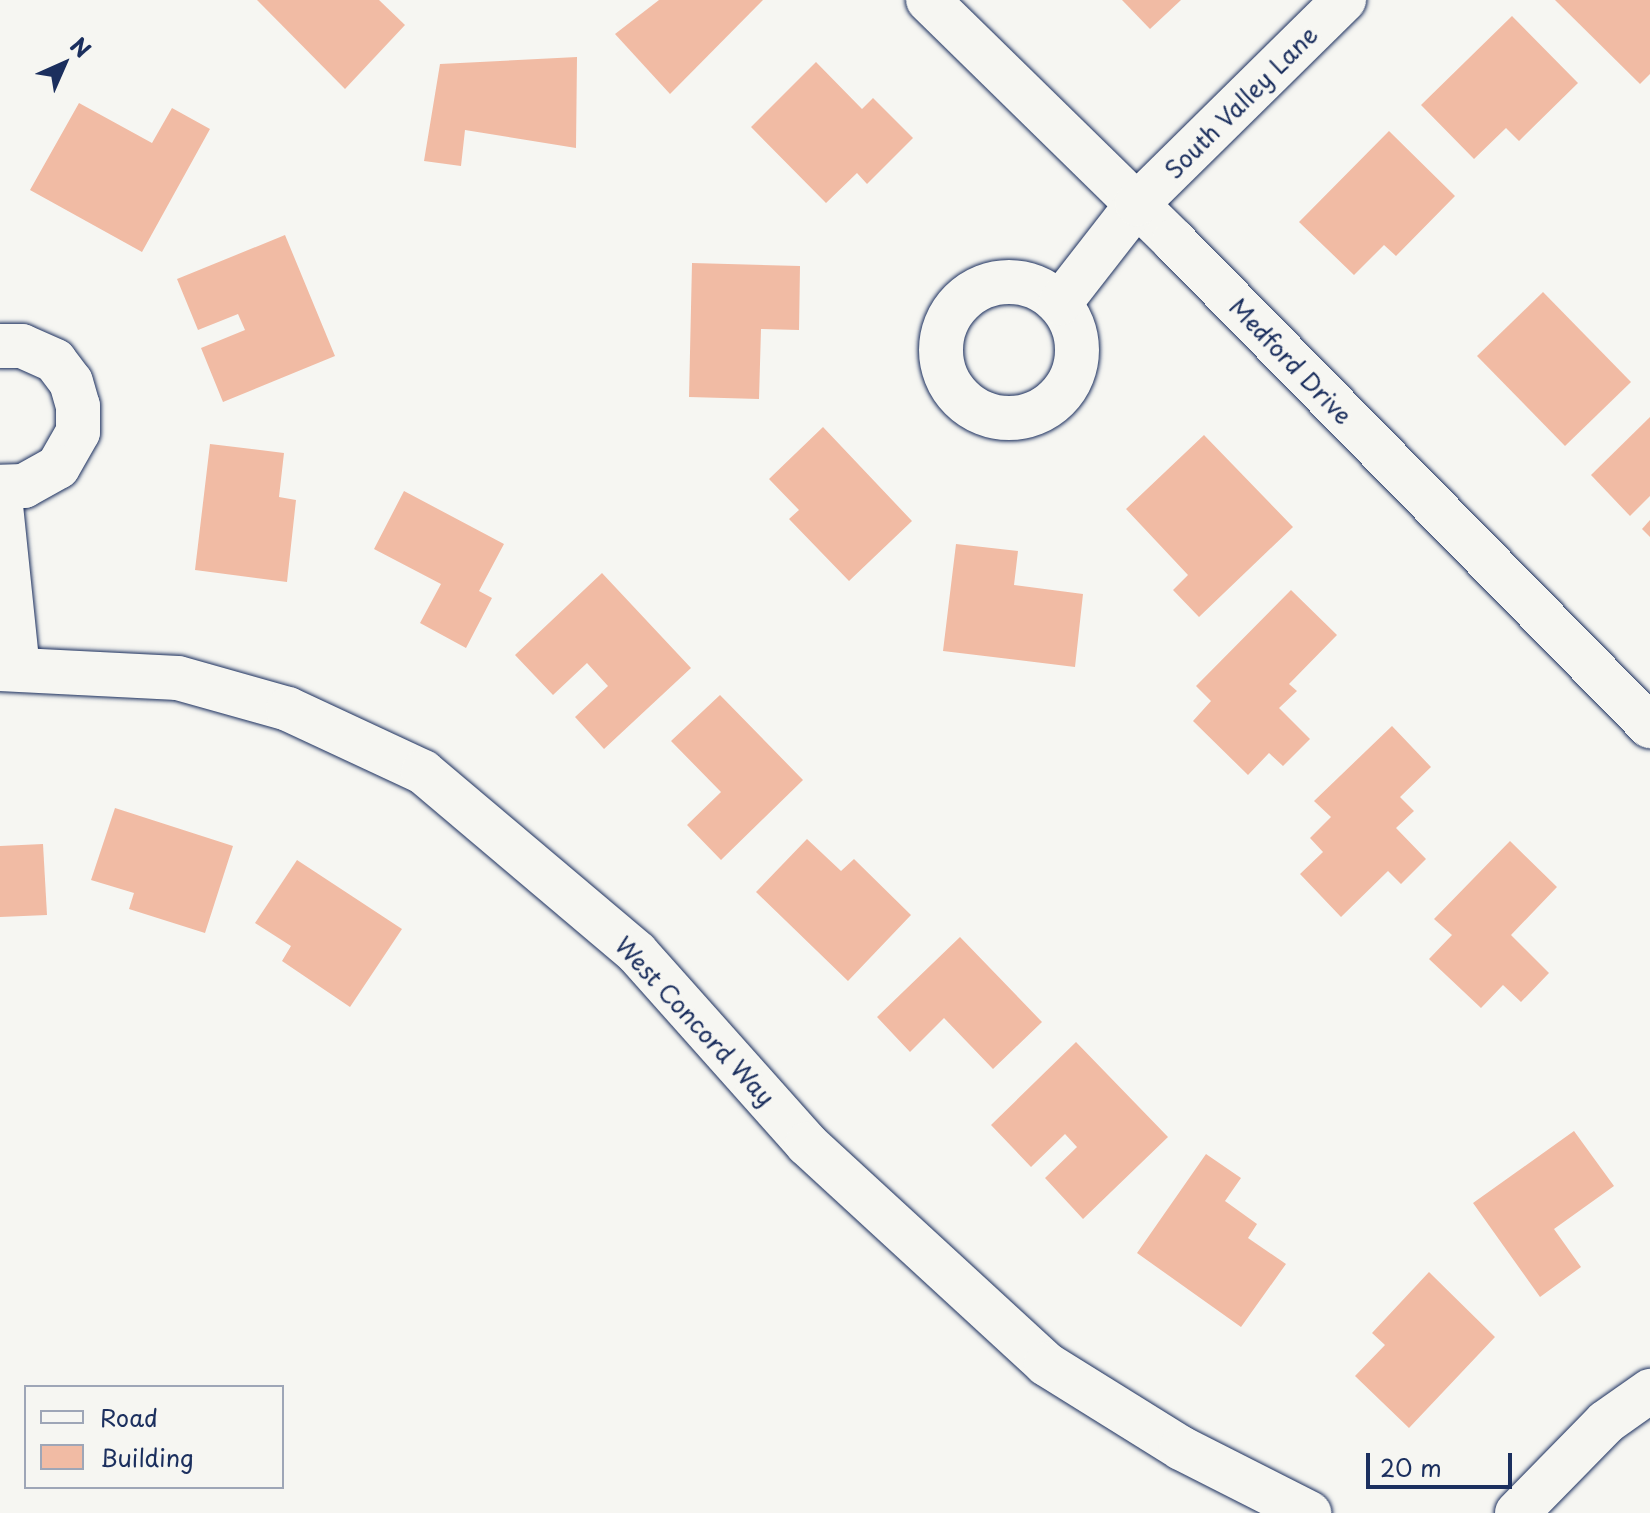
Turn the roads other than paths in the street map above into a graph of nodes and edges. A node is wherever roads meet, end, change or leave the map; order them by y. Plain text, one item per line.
1 (928, 0) edge
2 (1344, 0) edge
3 (1137, 204) junction
4 (1060, 303) dead end
5 (0, 346) edge
6 (0, 487) edge
7 (0, 496) edge
8 (9, 669) edge
9 (1650, 726) edge
10 (1650, 1391) edge
11 (1309, 1513) edge
12 (1517, 1513) edge

1 - 3 street, Medford Drive
2 - 3 street, South Valley Lane
3 - 4 street, South Valley Lane
3 - 9 street, Medford Drive
5 - 6 street
7 - 8 street
8 - 11 street, West Concord Way
10 - 12 street

